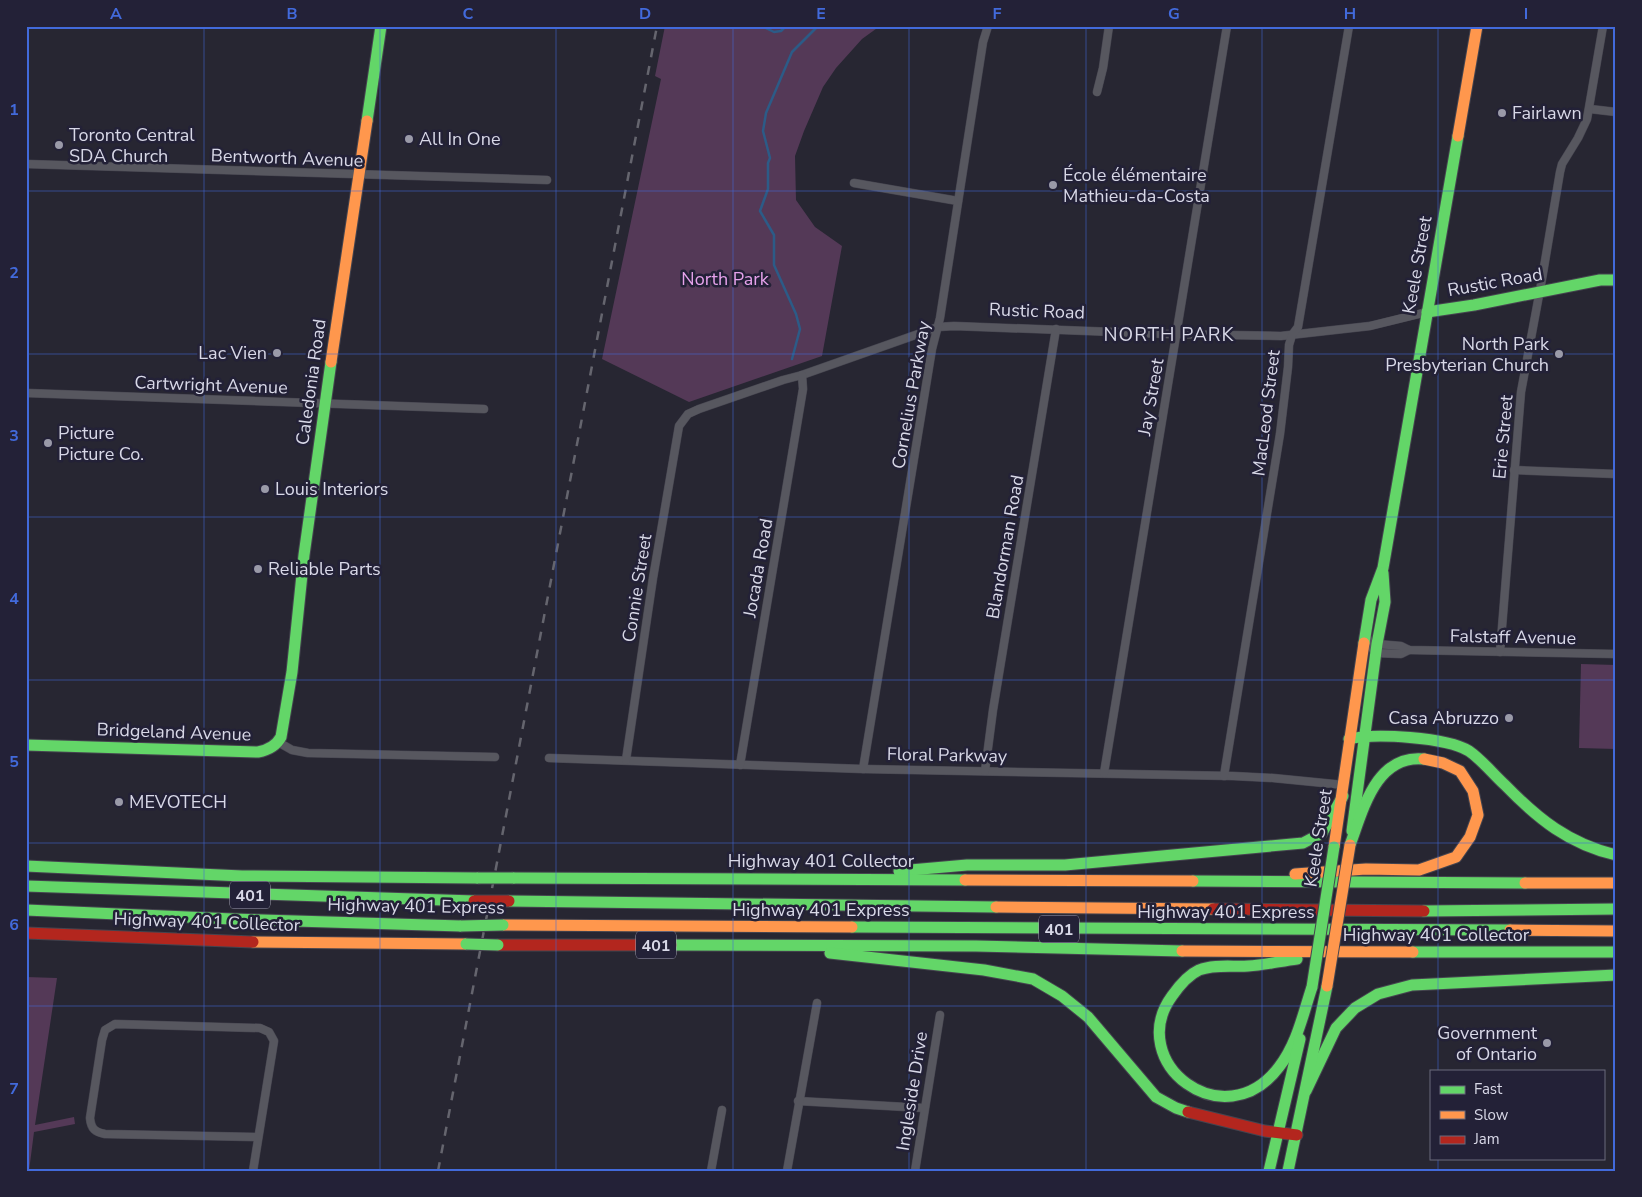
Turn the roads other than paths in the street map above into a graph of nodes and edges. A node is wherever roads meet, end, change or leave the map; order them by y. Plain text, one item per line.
1 (382, 26) edge
2 (988, 26) edge
3 (1109, 26) edge
4 (1227, 26) edge
5 (1349, 26) edge
6 (1477, 26) edge
7 (1603, 26) edge
8 (1097, 92) dead end
9 (1590, 109) junction
10 (1616, 112) edge
11 (26, 164) edge
12 (360, 175) junction
13 (547, 180) dead end
14 (854, 183) dead end
15 (958, 201) junction
16 (1616, 280) edge
17 (1540, 292) junction
18 (1427, 312) junction
19 (938, 327) junction
20 (1056, 328) junction
21 (1177, 334) junction
22 (1292, 335) junction
23 (802, 375) junction
24 (26, 393) edge
25 (325, 404) junction
26 (484, 409) dead end
27 (680, 422) joint
28 (1514, 470) junction
29 (1616, 474) edge
30 (1383, 568) junction
31 (1366, 634) junction
32 (1376, 649) junction
33 (1500, 652) junction
34 (1616, 654) edge
35 (1365, 734) junction
36 (1349, 739) junction
37 (278, 742) junction
38 (26, 745) edge
39 (495, 757) dead end
40 (549, 758) dead end
41 (626, 760) junction
42 (740, 765) junction
43 (863, 769) junction
44 (985, 771) junction
45 (1104, 773) junction
46 (1224, 776) junction
47 (1343, 790) junction
48 (1350, 845) junction
49 (1616, 855) edge
50 (26, 866) edge
51 (807, 878) junction
52 (1195, 881) junction
53 (1616, 883) edge
54 (26, 886) edge
55 (1616, 909) edge
56 (26, 910) edge
57 (1616, 931) edge
58 (26, 933) edge
59 (813, 945) junction
60 (1342, 952) junction
61 (1616, 952) edge
62 (1616, 975) edge
63 (1312, 987) junction
64 (817, 1003) dead end
65 (940, 1015) dead end
66 (1306, 1090) junction
67 (798, 1102) junction
68 (924, 1108) junction
69 (722, 1110) dead end
70 (1277, 1132) junction
71 (1297, 1135) junction
72 (258, 1137) junction
73 (253, 1171) edge
74 (711, 1171) edge
75 (787, 1171) edge
76 (914, 1171) edge
77 (1268, 1171) edge
78 (1288, 1171) edge

1 - 12 main road, Caledonia Road
2 - 15 street, Cornelius Parkway
3 - 8 street
4 - 21 street, Jay Street
5 - 22 street, MacLeod Street
6 - 18 main road, Keele Street
7 - 9 street, Erie Street
9 - 10 street
9 - 17 street, Erie Street
11 - 12 street, Bentworth Avenue
12 - 13 street, Bentworth Avenue
12 - 25 main road, Caledonia Road
14 - 15 street
15 - 19 street, Cornelius Parkway
16 - 17 main road, Rustic Road
17 - 18 main road, Rustic Road
17 - 28 street, Erie Street
18 - 22 street, Rustic Road
18 - 30 main road, Keele Street
19 - 20 street, Rustic Road
19 - 23 street, Rustic Road
19 - 43 street, Cornelius Parkway
20 - 21 street, Rustic Road
20 - 44 street, Blandorman Road
21 - 22 street, Rustic Road
21 - 45 street, Jay Street
22 - 46 street, MacLeod Street
23 - 27 street, Rustic Road
23 - 42 street, Jocada Road
24 - 25 street, Cartwright Avenue
25 - 26 street, Cartwright Avenue
25 - 37 main road, Caledonia Road
27 - 41 street, Connie Street
28 - 29 street
28 - 33 street, Erie Street
30 - 31 main road, Keele Street
30 - 32 main road, Keele Street
31 - 32 street
31 - 36 main road, Keele Street
32 - 33 street, Falstaff Avenue
32 - 35 main road, Keele Street
33 - 34 street, Falstaff Avenue
35 - 36 main road
35 - 48 main road, Keele Street
35 - 49 main road
36 - 47 main road, Keele Street
37 - 38 main road, Bridgeland Avenue
37 - 39 street
40 - 41 street, Floral Parkway
41 - 42 street, Floral Parkway
42 - 43 street, Floral Parkway
43 - 44 street, Floral Parkway
44 - 45 street, Floral Parkway
45 - 46 street, Floral Parkway
46 - 47 street, Floral Parkway
47 - 51 main road
47 - 63 main road, Keele Street, bridge
48 - 52 main road
48 - 66 main road, Keele Street, bridge
50 - 51 main road, Highway 401 Collector / 401, bridge
51 - 52 main road, Highway 401 Collector / 401
52 - 53 main road, Highway 401 Collector / 401
54 - 55 main road, Highway 401 Express / 401, bridge
56 - 57 main road, Highway 401 Express / 401, bridge
58 - 59 main road, Highway 401 Collector / 401, bridge
59 - 60 main road, Highway 401 Collector / 401
59 - 70 main road
60 - 61 main road, Highway 401 Collector / 401
60 - 63 main road
62 - 66 main road
63 - 70 main road, Keele Street
64 - 67 street
65 - 68 street, Ingleside Drive
66 - 71 main road, Keele Street
67 - 68 street
67 - 75 street
68 - 76 street, Ingleside Drive
69 - 74 street
70 - 71 main road
70 - 77 main road, Keele Street
71 - 78 main road, Keele Street
72 - 72 street
72 - 73 street

